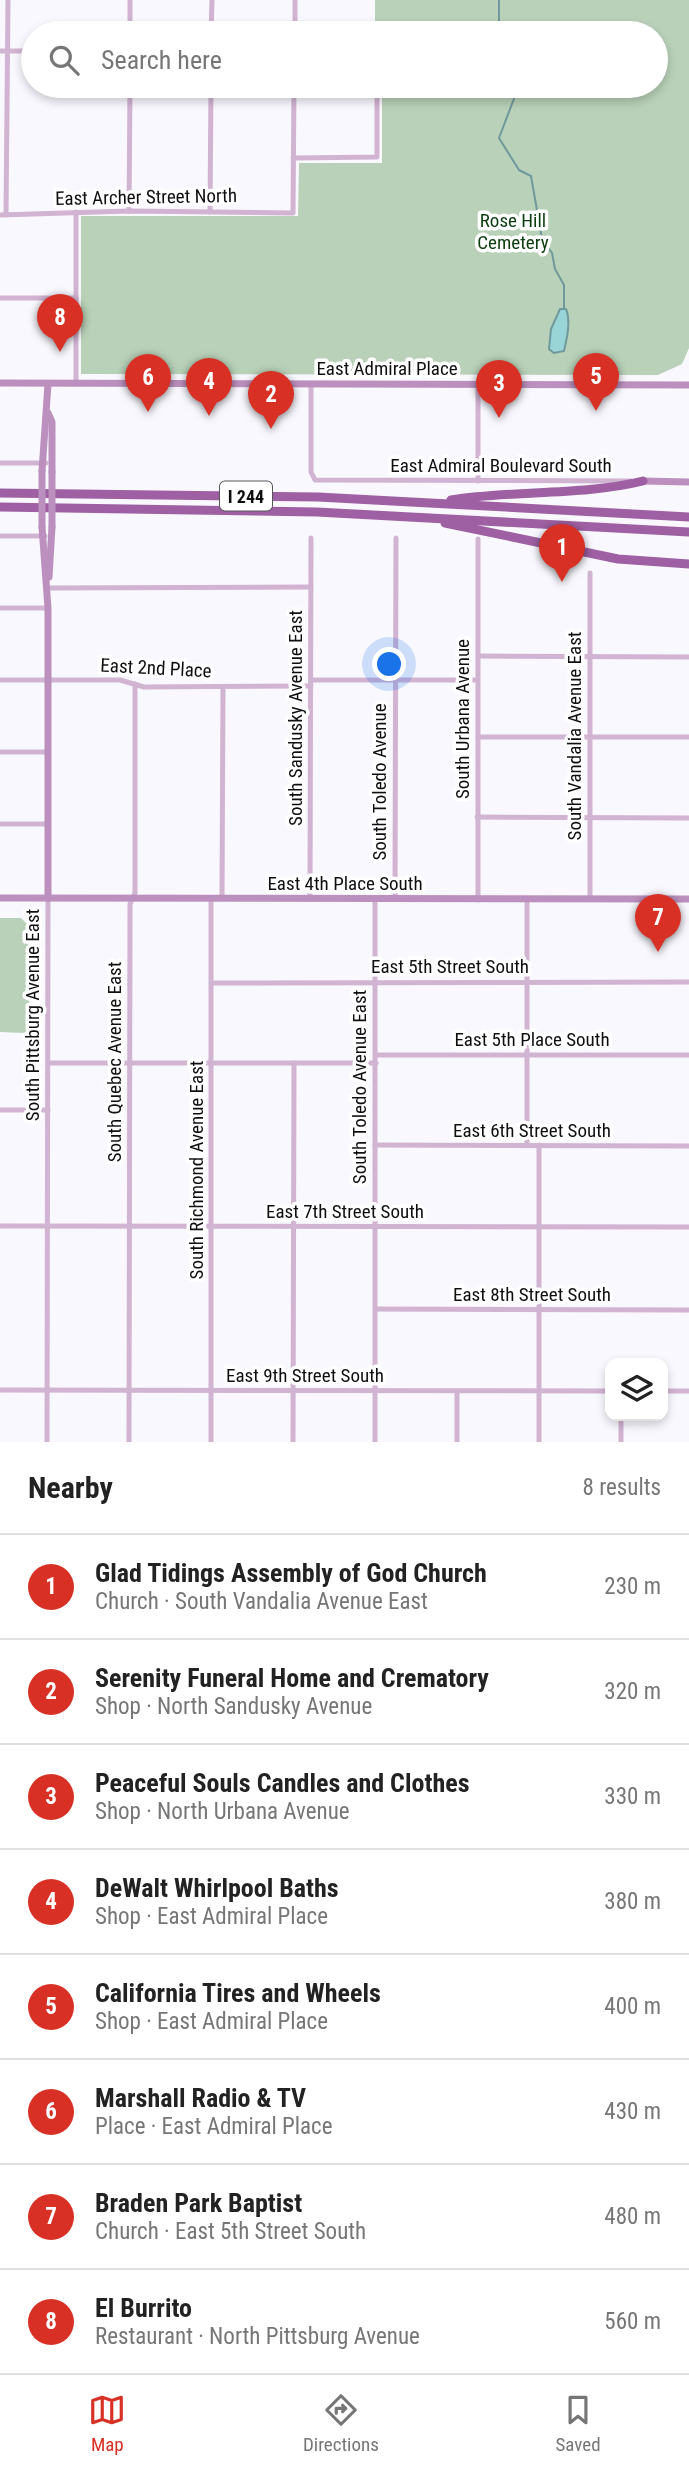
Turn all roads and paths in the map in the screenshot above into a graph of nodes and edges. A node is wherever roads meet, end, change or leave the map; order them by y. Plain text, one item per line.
1 (8, 0) edge
2 (130, 0) edge
3 (212, 0) edge
4 (295, 0) edge
5 (130, 21) edge
6 (212, 21) edge
7 (295, 21) edge
8 (0, 51) edge
9 (8, 51) junction
10 (21, 51) edge
11 (130, 98) edge
12 (211, 98) edge
13 (295, 98) edge
14 (377, 98) edge
15 (293, 158) junction
16 (129, 211) junction
17 (76, 212) junction
18 (210, 212) junction
19 (3, 215) edge
20 (76, 298) junction
21 (0, 299) edge
22 (0, 383) edge
23 (48, 384) junction
24 (76, 384) junction
25 (311, 384) junction
26 (478, 384) junction
27 (689, 385) edge
28 (48, 413) junction
29 (0, 463) edge
30 (42, 467) junction
31 (52, 467) junction
32 (478, 481) junction
33 (643, 481) junction
34 (689, 482) edge
35 (0, 493) edge
36 (434, 503) junction
37 (0, 507) edge
38 (689, 517) edge
39 (422, 518) junction
40 (42, 531) junction
41 (52, 532) junction
42 (689, 532) edge
43 (0, 536) edge
44 (311, 538) dead end
45 (396, 538) dead end
46 (478, 539) dead end
47 (689, 564) edge
48 (590, 573) dead end
49 (311, 587) junction
50 (47, 588) junction
51 (0, 608) edge
52 (48, 608) junction
53 (478, 656) junction
54 (590, 657) junction
55 (689, 657) edge
56 (0, 680) edge
57 (47, 680) junction
58 (395, 680) junction
59 (478, 680) junction
60 (310, 683) junction
61 (135, 684) junction
62 (222, 687) junction
63 (478, 737) junction
64 (590, 737) junction
65 (689, 737) edge
66 (0, 752) edge
67 (48, 752) junction
68 (477, 817) junction
69 (589, 818) junction
70 (689, 818) edge
71 (0, 824) edge
72 (48, 824) junction
73 (0, 898) edge
74 (48, 898) junction
75 (132, 899) junction
76 (211, 899) junction
77 (222, 899) junction
78 (310, 899) junction
79 (375, 899) junction
80 (395, 899) junction
81 (527, 899) junction
82 (590, 899) junction
83 (689, 899) edge
84 (478, 900) junction
85 (527, 981) junction
86 (375, 982) junction
87 (689, 982) edge
88 (212, 983) junction
89 (376, 1055) junction
90 (527, 1055) junction
91 (689, 1055) edge
92 (48, 1063) junction
93 (129, 1063) junction
94 (212, 1063) junction
95 (294, 1063) junction
96 (376, 1063) junction
97 (0, 1110) edge
98 (48, 1110) junction
99 (375, 1145) junction
100 (527, 1145) junction
101 (539, 1145) junction
102 (689, 1146) edge
103 (0, 1226) edge
104 (47, 1226) junction
105 (130, 1227) junction
106 (212, 1227) junction
107 (294, 1227) junction
108 (375, 1227) junction
109 (539, 1227) junction
110 (689, 1227) edge
111 (376, 1309) junction
112 (539, 1310) junction
113 (689, 1310) edge
114 (0, 1390) edge
115 (47, 1390) junction
116 (376, 1390) junction
117 (129, 1391) junction
118 (211, 1391) junction
119 (293, 1391) junction
120 (457, 1391) junction
121 (539, 1391) junction
122 (605, 1391) edge
123 (668, 1391) edge
124 (689, 1391) edge
125 (621, 1421) edge
126 (47, 1442) edge
127 (129, 1442) edge
128 (211, 1442) edge
129 (293, 1442) edge
130 (375, 1442) edge
131 (457, 1442) edge
132 (539, 1442) edge
133 (621, 1442) edge

1 - 9 street
2 - 5 street
3 - 6 street
4 - 7 street
8 - 9 street
9 - 10 street
9 - 19 street
11 - 16 street
12 - 18 street
13 - 15 street
14 - 15 street
15 - 18 street, East Archer Street North
16 - 17 street, East Archer Street North
16 - 18 street, East Archer Street North
17 - 19 street, East Archer Street North
17 - 20 street
20 - 21 street
20 - 24 street
22 - 23 street, East Admiral Place
23 - 24 street, East Admiral Place
23 - 28 street, South Pittsburg Avenue East
24 - 25 street, East Admiral Place
25 - 26 street, East Admiral Place
25 - 32 street, East Admiral Boulevard South
26 - 27 street, East Admiral Place
26 - 32 street
28 - 30 street, South Pittsburg Avenue East
28 - 31 street, South Pittsburg Avenue East
29 - 30 street
30 - 31 street
30 - 40 street, South Pittsburg Avenue East, bridge
31 - 41 street, South Pittsburg Avenue East, bridge
32 - 33 street, East Admiral Boulevard South
33 - 34 street, East Admiral Boulevard South
33 - 36 highway
35 - 36 highway, I 244
36 - 38 highway, I 244
37 - 39 highway, I 244
39 - 42 highway, I 244
39 - 47 highway
40 - 41 street
40 - 43 street
40 - 50 street, South Pittsburg Avenue East
41 - 50 street, South Pittsburg Avenue East
44 - 49 street, South Sandusky Avenue East
45 - 58 street, South Toledo Avenue
46 - 53 street, South Urbana Avenue
48 - 54 street, South Vandalia Avenue East
49 - 50 street
49 - 60 street, South Sandusky Avenue East
50 - 52 street, South Pittsburg Avenue East
51 - 52 street
52 - 57 street, South Pittsburg Avenue East
53 - 54 street
53 - 59 street, South Urbana Avenue
54 - 55 street
54 - 64 street, South Vandalia Avenue East
56 - 57 street, East 2nd Place
57 - 61 street, East 2nd Place
57 - 67 street, South Pittsburg Avenue East
58 - 59 street, East 2nd Place
58 - 60 street, East 2nd Place
58 - 80 street, South Toledo Avenue
59 - 63 street, South Urbana Avenue
60 - 62 street, East 2nd Place
60 - 78 street, South Sandusky Avenue East
61 - 62 street, East 2nd Place
61 - 75 street, South Quebec Avenue East
62 - 77 street
63 - 64 street
63 - 68 street, South Urbana Avenue
64 - 65 street
64 - 69 street, South Vandalia Avenue East
66 - 67 street
67 - 72 street, South Pittsburg Avenue East
68 - 69 street
68 - 84 street, South Urbana Avenue
69 - 70 street
69 - 82 street, South Vandalia Avenue East
71 - 72 street
72 - 74 street, South Pittsburg Avenue East
73 - 74 street, East 4th Place South
74 - 75 street, East 4th Place South
74 - 92 street, South Pittsburg Avenue East
75 - 76 street, East 4th Place South
75 - 93 street, South Quebec Avenue East
76 - 77 street, East 4th Place South
76 - 88 street, South Richmond Avenue East
77 - 78 street, East 4th Place South
78 - 79 street, East 4th Place South
79 - 80 street, East 4th Place South
79 - 86 street, South Toledo Avenue East
80 - 84 street, East 4th Place South
81 - 82 street, East 4th Place South
81 - 84 street, East 4th Place South
81 - 85 street
82 - 83 street, East 4th Place South
85 - 86 street, East 5th Street South
85 - 87 street, East 5th Street South
85 - 90 street
86 - 88 street, East 5th Street South
86 - 89 street, South Toledo Avenue East
88 - 94 street, South Richmond Avenue East
89 - 90 street, East 5th Place South
89 - 96 street, South Toledo Avenue East
90 - 91 street, East 5th Place South
90 - 100 street
92 - 93 street
92 - 98 street, South Pittsburg Avenue East
93 - 94 street
93 - 105 street, South Quebec Avenue East
94 - 95 street
94 - 106 street, South Richmond Avenue East
95 - 96 street
95 - 107 street
96 - 99 street, South Toledo Avenue East
97 - 98 street
98 - 104 street, South Pittsburg Avenue East
99 - 100 street, East 6th Street South
99 - 108 street, South Toledo Avenue East
100 - 101 street, East 6th Street South
101 - 102 street, East 6th Street South
101 - 109 street
103 - 104 street, East 7th Street South
104 - 105 street, East 7th Street South
104 - 115 street, South Pittsburg Avenue East
105 - 106 street, East 7th Street South
105 - 117 street, South Quebec Avenue East
106 - 107 street, East 7th Street South
106 - 118 street, South Richmond Avenue East
107 - 108 street, East 7th Street South
107 - 119 street
108 - 109 street, East 7th Street South
108 - 111 street, South Toledo Avenue East
109 - 110 street, East 7th Street South
109 - 112 street
111 - 112 street, East 8th Street South
111 - 116 street, South Toledo Avenue East
112 - 113 street, East 8th Street South
112 - 121 street
114 - 115 street, East 9th Street South
115 - 117 street, East 9th Street South
115 - 126 street, South Pittsburg Avenue East
116 - 119 street, East 9th Street South
116 - 120 street, East 9th Street South
116 - 130 street, South Toledo Avenue East
117 - 118 street, East 9th Street South
117 - 127 street, South Quebec Avenue East
118 - 119 street, East 9th Street South
118 - 128 street, South Richmond Avenue East
119 - 129 street
120 - 121 street, East 9th Street South
120 - 131 street
121 - 122 street, East 9th Street South
121 - 132 street
123 - 124 street
125 - 133 street

